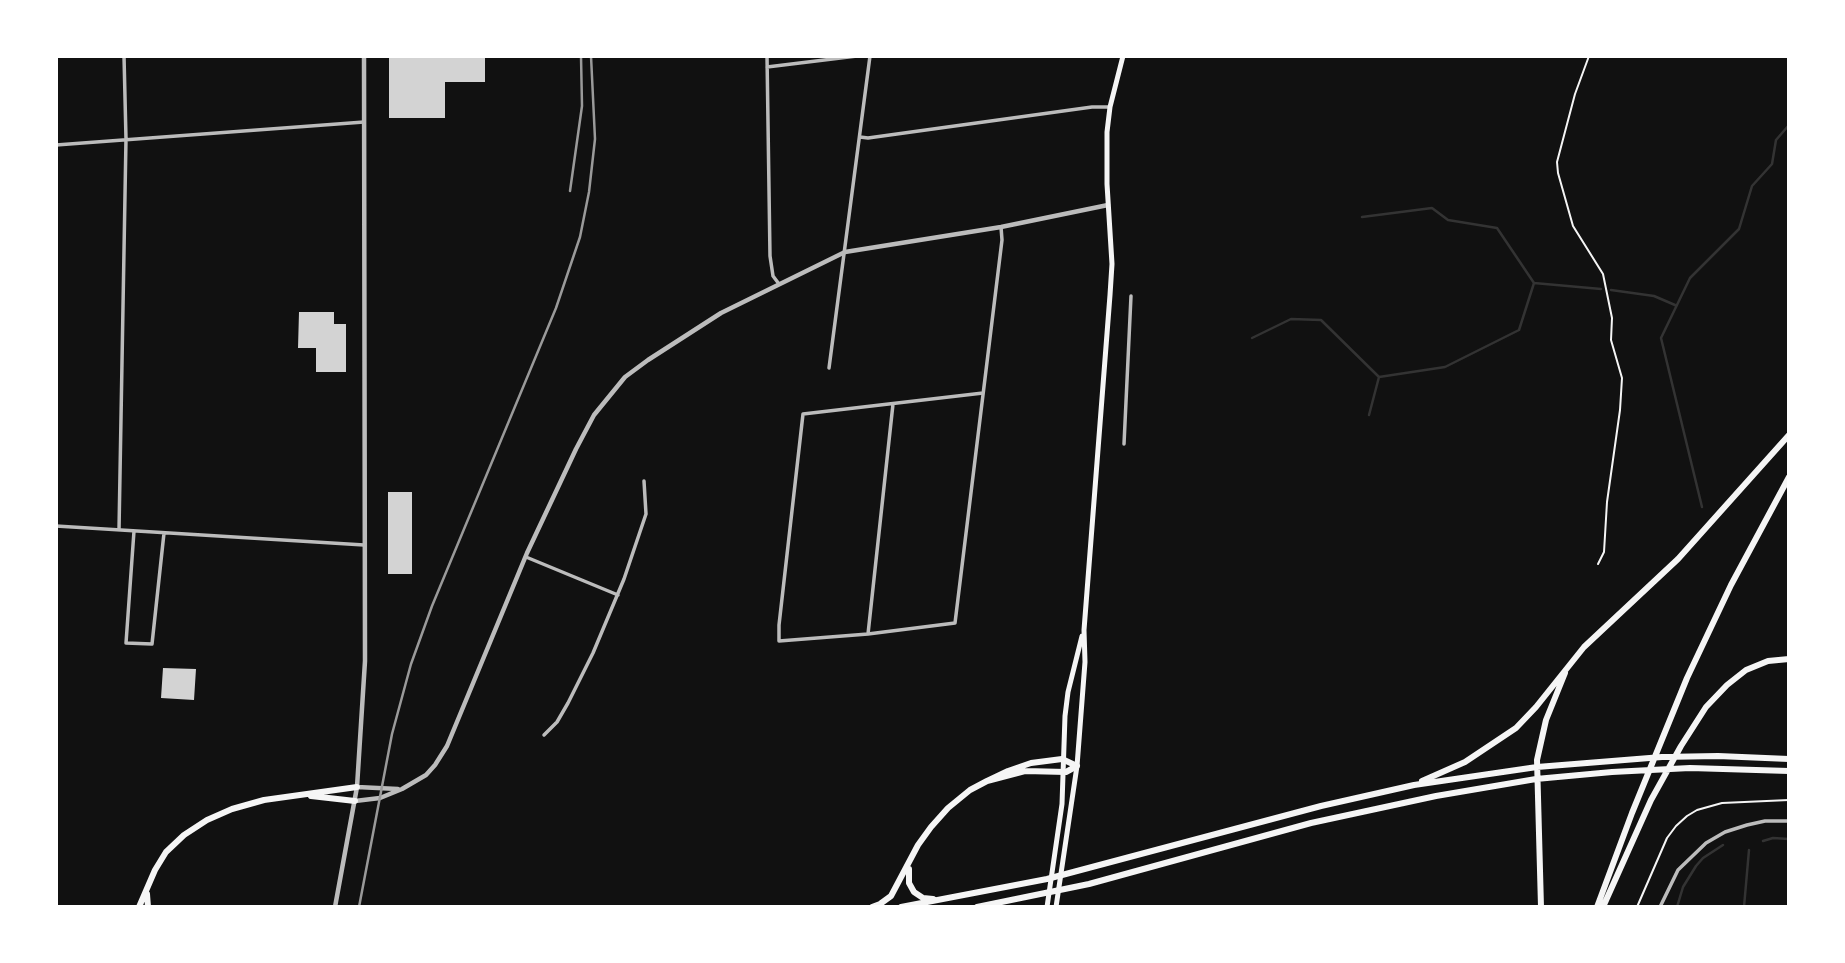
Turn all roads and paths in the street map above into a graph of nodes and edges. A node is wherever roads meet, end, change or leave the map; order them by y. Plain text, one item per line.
1 (124, 56) edge
2 (364, 56) edge
3 (767, 56) edge
4 (857, 56) edge
5 (870, 56) edge
6 (1123, 56) edge
7 (1589, 56) edge
8 (767, 67) junction
9 (1110, 107) junction
10 (364, 122) junction
11 (860, 137) junction
12 (126, 139) junction
13 (56, 145) edge
14 (1108, 205) junction
15 (1001, 227) junction
16 (845, 252) junction
17 (779, 284) junction
18 (1131, 296) dead end
19 (829, 368) dead end
20 (983, 393) junction
21 (893, 404) junction
22 (1789, 435) edge
23 (1124, 444) dead end
24 (1789, 477) edge
25 (644, 481) dead end
26 (56, 526) edge
27 (119, 530) junction
28 (134, 531) junction
29 (164, 533) junction
30 (364, 545) junction
31 (526, 556) junction
32 (1598, 564) dead end
33 (618, 595) junction
34 (1084, 630) junction
35 (868, 634) junction
36 (1789, 659) edge
37 (1566, 670) junction
38 (544, 735) dead end
39 (1062, 759) junction
40 (1789, 759) edge
41 (1077, 766) junction
42 (1537, 767) junction
43 (1789, 771) edge
44 (1062, 772) junction
45 (1536, 779) junction
46 (987, 781) junction
47 (1414, 785) junction
48 (357, 787) junction
49 (402, 789) junction
50 (299, 796) junction
51 (1789, 800) edge
52 (355, 802) junction
53 (1789, 821) edge
54 (912, 857) junction
55 (150, 882) junction
56 (947, 898) junction
57 (139, 907) edge
58 (148, 907) edge
59 (335, 907) edge
60 (872, 907) edge
61 (901, 907) edge
62 (977, 907) edge
63 (1047, 907) edge
64 (1056, 907) edge
65 (1541, 907) edge
66 (1597, 907) edge
67 (1603, 907) edge
68 (1637, 907) edge
69 (1660, 907) edge

1 - 12 street
2 - 10 street
3 - 8 street
4 - 8 street
5 - 11 street
6 - 9 main road
7 - 32 path
8 - 17 street
9 - 11 street
9 - 14 main road
10 - 12 street
10 - 30 street
11 - 16 street
12 - 13 street
12 - 27 street
14 - 15 street
14 - 34 main road
15 - 16 street
15 - 20 street
16 - 17 street
16 - 19 street
17 - 31 street
18 - 23 street
20 - 21 street
20 - 35 street
21 - 35 street
21 - 35 street
22 - 37 highway
24 - 66 highway
25 - 33 street
26 - 27 street
27 - 28 street
28 - 29 street
28 - 29 street
29 - 30 street
30 - 48 street
31 - 33 street
31 - 49 street
33 - 38 street
34 - 39 main road
34 - 41 main road
36 - 67 highway
37 - 42 highway
37 - 47 highway
39 - 41 highway
39 - 44 main road
39 - 46 highway
40 - 42 highway
41 - 44 highway
41 - 64 main road
42 - 45 highway
42 - 47 highway
43 - 45 highway
44 - 46 highway
44 - 63 main road
45 - 62 highway
45 - 65 highway
46 - 54 highway
47 - 56 highway
48 - 49 street
48 - 50 highway
48 - 52 street
49 - 52 street
50 - 52 highway
50 - 55 highway
51 - 68 path
52 - 59 street
53 - 69 street
54 - 56 highway
54 - 60 highway
55 - 57 highway
55 - 58 highway
56 - 61 highway

